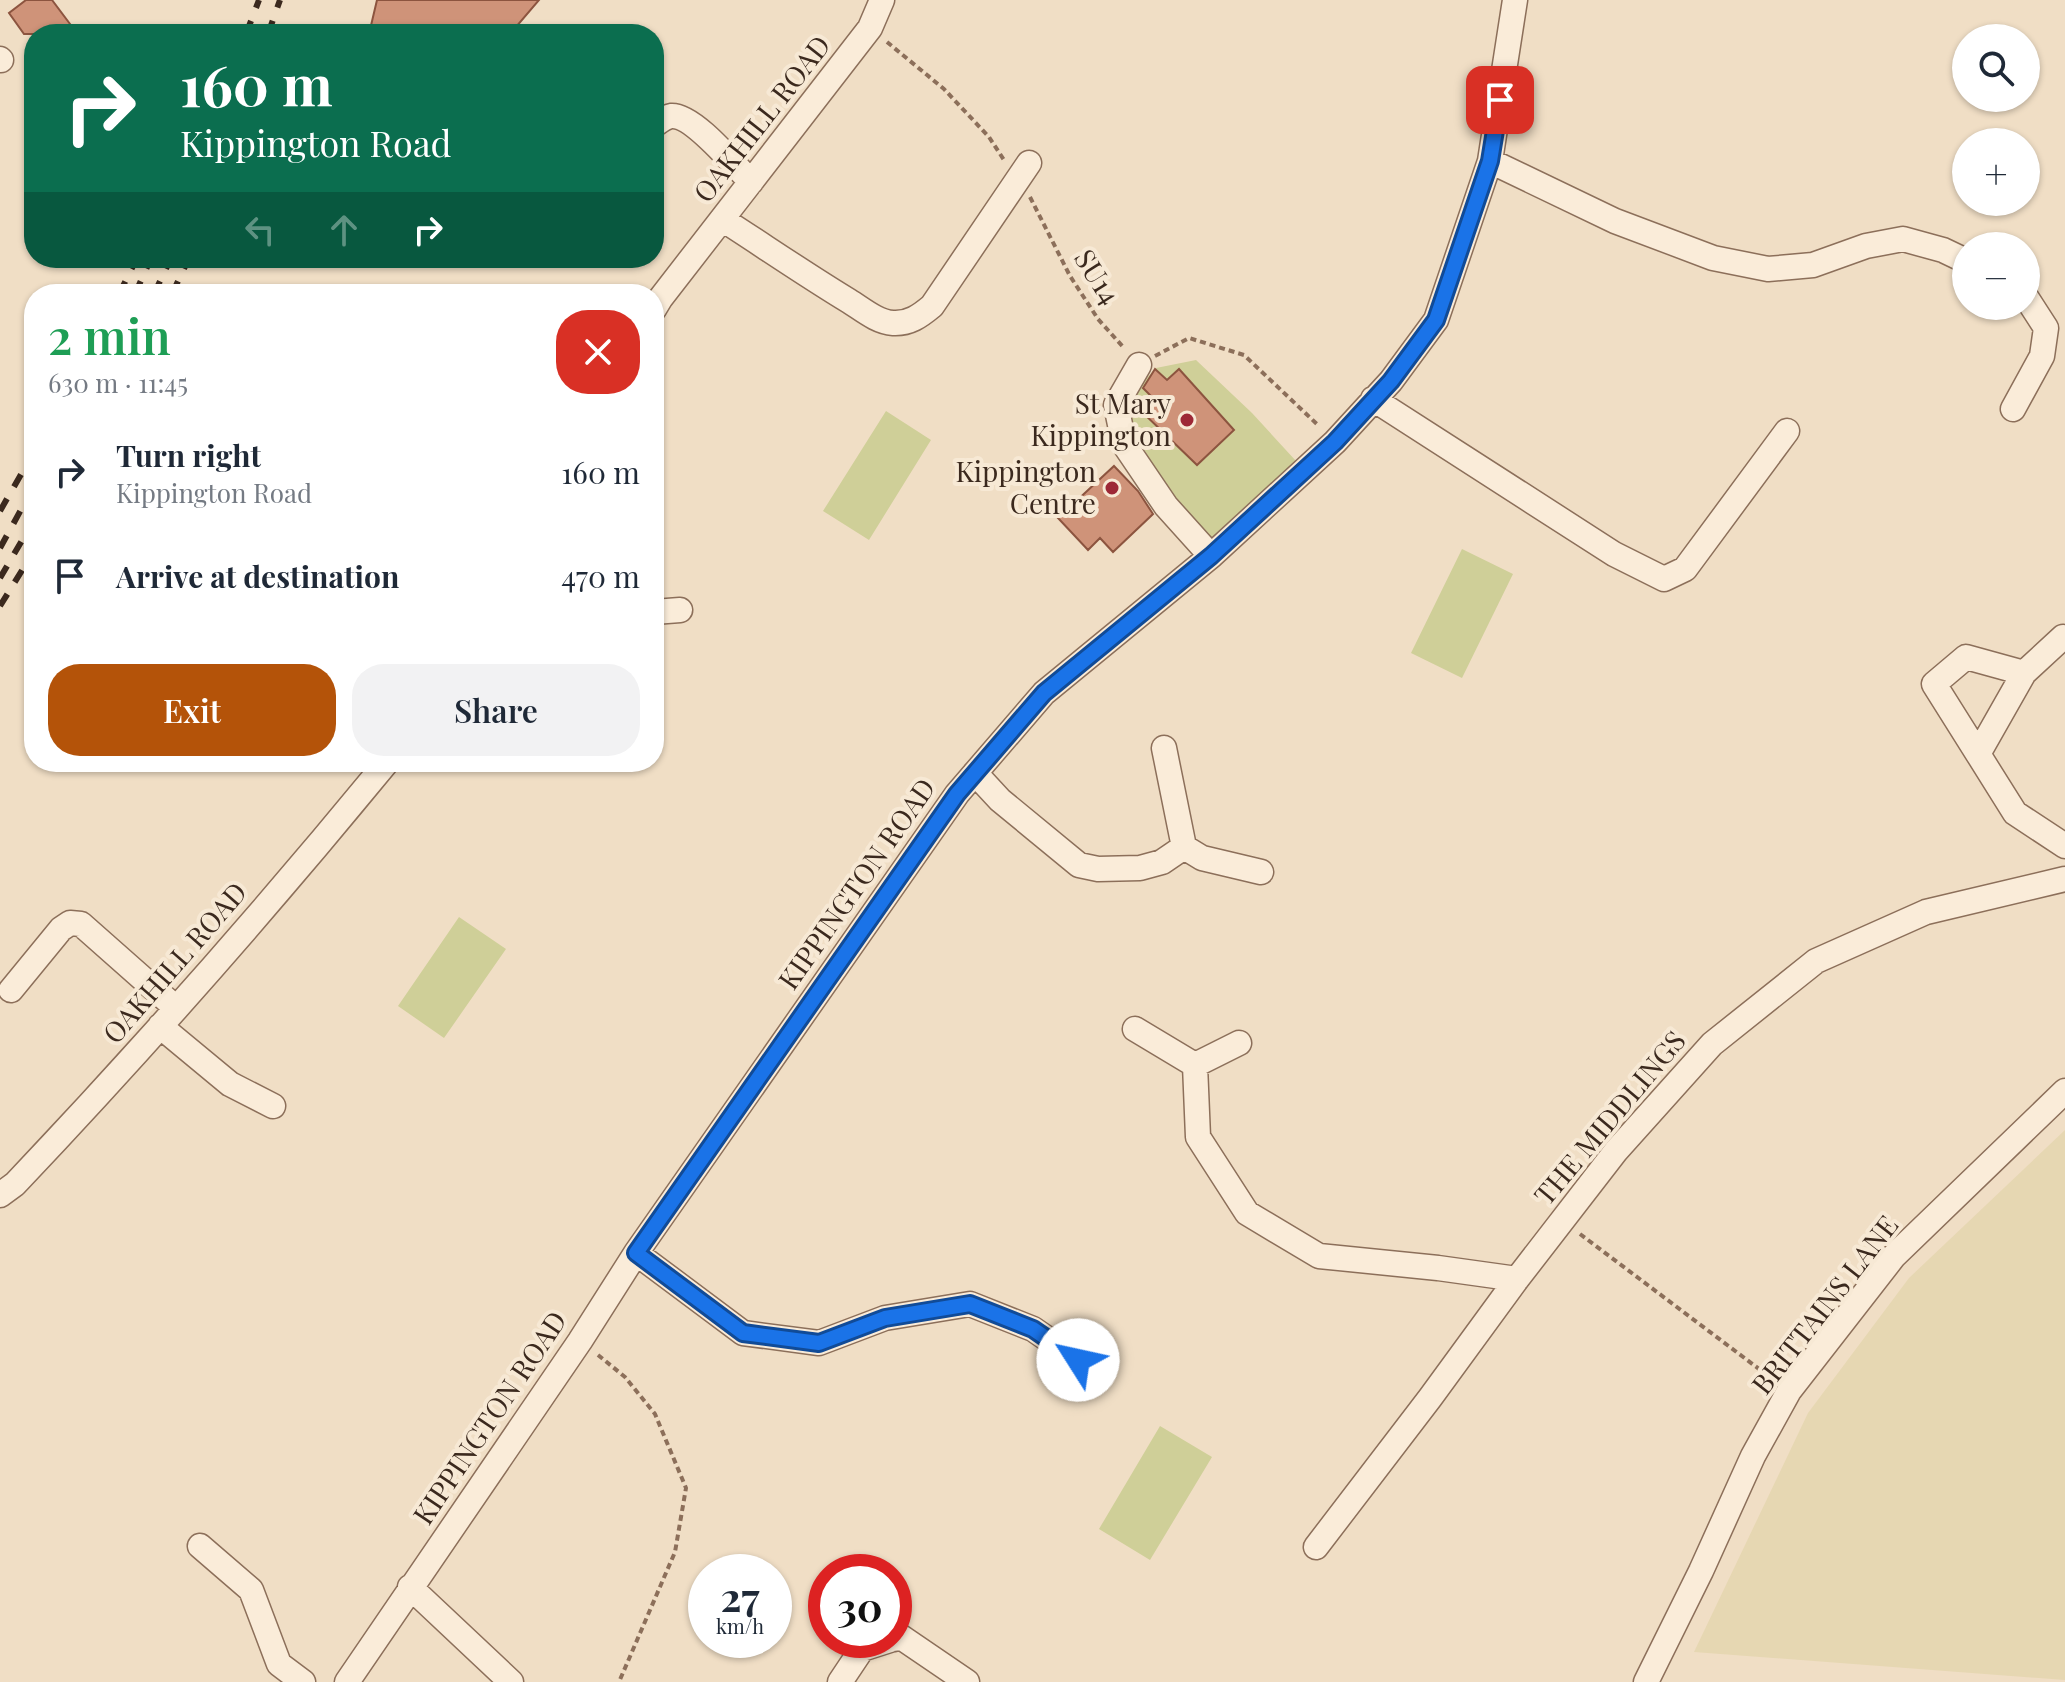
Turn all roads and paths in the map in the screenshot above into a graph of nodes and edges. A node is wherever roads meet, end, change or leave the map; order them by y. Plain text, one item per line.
1 (882, 0) edge
2 (1515, 0) edge
3 (870, 28) junction
4 (664, 119) edge
5 (1490, 161) junction
6 (1023, 172) junction
7 (751, 182) junction
8 (722, 219) junction
9 (1952, 254) edge
10 (664, 296) edge
11 (2040, 319) edge
12 (1139, 365) junction
13 (1373, 399) junction
14 (2013, 409) dead end
15 (1787, 431) dead end
16 (1335, 442) junction
17 (1211, 556) junction
18 (680, 610) dead end
19 (664, 611) edge
20 (2063, 637) edge
21 (2024, 673) junction
22 (1164, 748) dead end
23 (1978, 754) junction
24 (379, 772) edge
25 (975, 773) junction
26 (2065, 846) edge
27 (1184, 847) junction
28 (1261, 872) dead end
29 (2065, 879) edge
30 (11, 990) dead end
31 (168, 1017) junction
32 (1135, 1029) dead end
33 (1239, 1043) dead end
34 (1195, 1065) junction
35 (2065, 1091) edge
36 (273, 1106) dead end
37 (0, 1195) edge
38 (1562, 1221) junction
39 (636, 1253) junction
40 (1517, 1279) junction
41 (580, 1341) junction
42 (1078, 1360) dead end
43 (1789, 1391) junction
44 (200, 1546) dead end
45 (1316, 1547) dead end
46 (410, 1587) junction
47 (912, 1644) edge
48 (856, 1658) edge
49 (303, 1682) edge
50 (347, 1682) edge
51 (511, 1682) edge
52 (619, 1682) edge
53 (840, 1682) edge
54 (967, 1682) edge
55 (1646, 1682) edge

1 - 3 street, OAKHILL ROAD
2 - 5 street, KIPPINGTON ROAD
3 - 6 path, SU14
3 - 7 street, OAKHILL ROAD
4 - 7 street
5 - 9 street
5 - 13 street, KIPPINGTON ROAD
6 - 8 street
6 - 12 path, SU14
7 - 8 street, OAKHILL ROAD
8 - 10 street, OAKHILL ROAD
11 - 14 street
12 - 16 path
12 - 17 street
13 - 15 street
13 - 16 street, KIPPINGTON ROAD
16 - 17 street, KIPPINGTON ROAD
17 - 25 street, KIPPINGTON ROAD
18 - 19 street
20 - 21 street
21 - 23 street
21 - 23 street
22 - 27 street
23 - 26 street
24 - 31 street, OAKHILL ROAD
25 - 27 street
25 - 39 street, KIPPINGTON ROAD
27 - 28 street
29 - 38 street, THE MIDDLINGS
30 - 31 street
31 - 36 street
31 - 37 street, OAKHILL ROAD
32 - 34 street
33 - 34 street
34 - 40 street
35 - 43 street, BRITTAINS LANE
38 - 40 street, THE MIDDLINGS
38 - 43 path
39 - 41 street, KIPPINGTON ROAD
39 - 42 street
40 - 45 street, THE MIDDLINGS
41 - 46 street, KIPPINGTON ROAD
41 - 52 path
43 - 55 street, BRITTAINS LANE
44 - 49 street
46 - 50 street, KIPPINGTON ROAD
46 - 51 street
47 - 54 street
48 - 53 street

